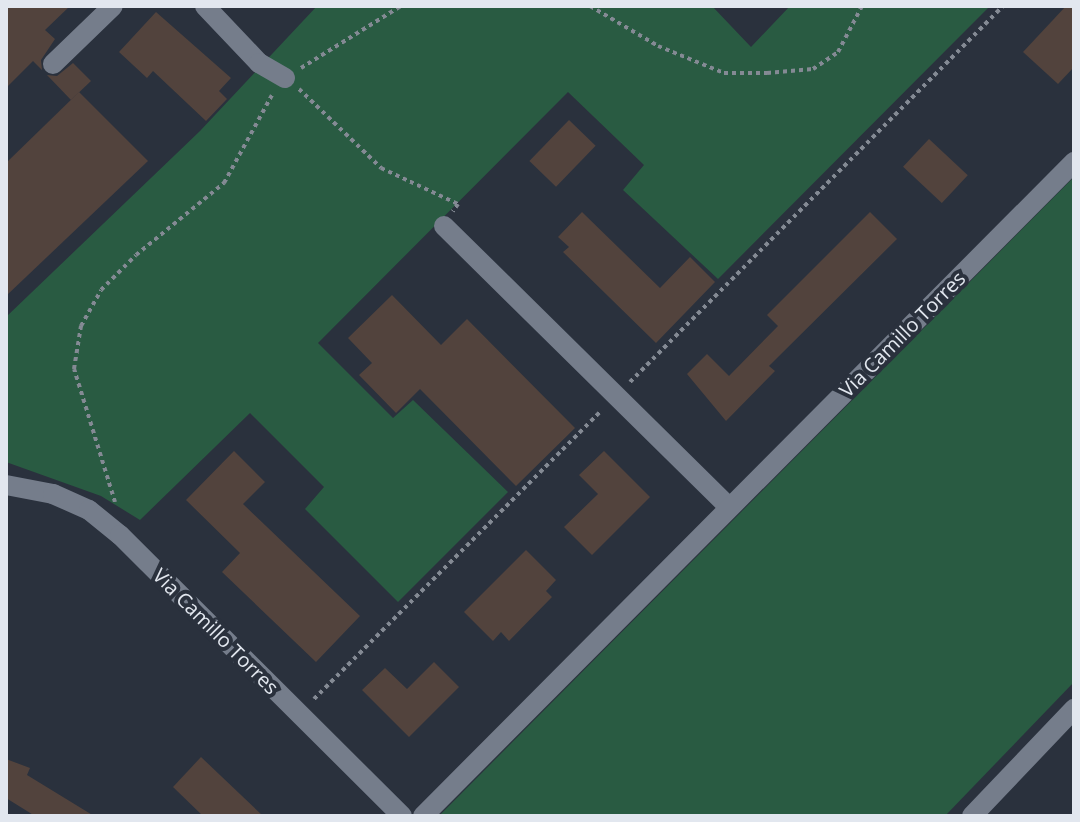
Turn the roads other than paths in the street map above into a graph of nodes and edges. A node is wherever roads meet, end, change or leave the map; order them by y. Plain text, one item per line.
1 (113, 6) edge
2 (205, 6) edge
3 (53, 64) dead end
4 (285, 78) road end
5 (1074, 162) edge
6 (444, 226) road end
7 (6, 485) edge
8 (729, 507) junction
9 (1074, 709) edge
10 (402, 816) edge
11 (423, 816) edge
12 (972, 816) edge

1 - 3 street
2 - 4 street
5 - 8 street, Via Camillo Torres
6 - 8 street
7 - 10 street, Via Camillo Torres
8 - 11 street, Via Camillo Torres
9 - 12 street

